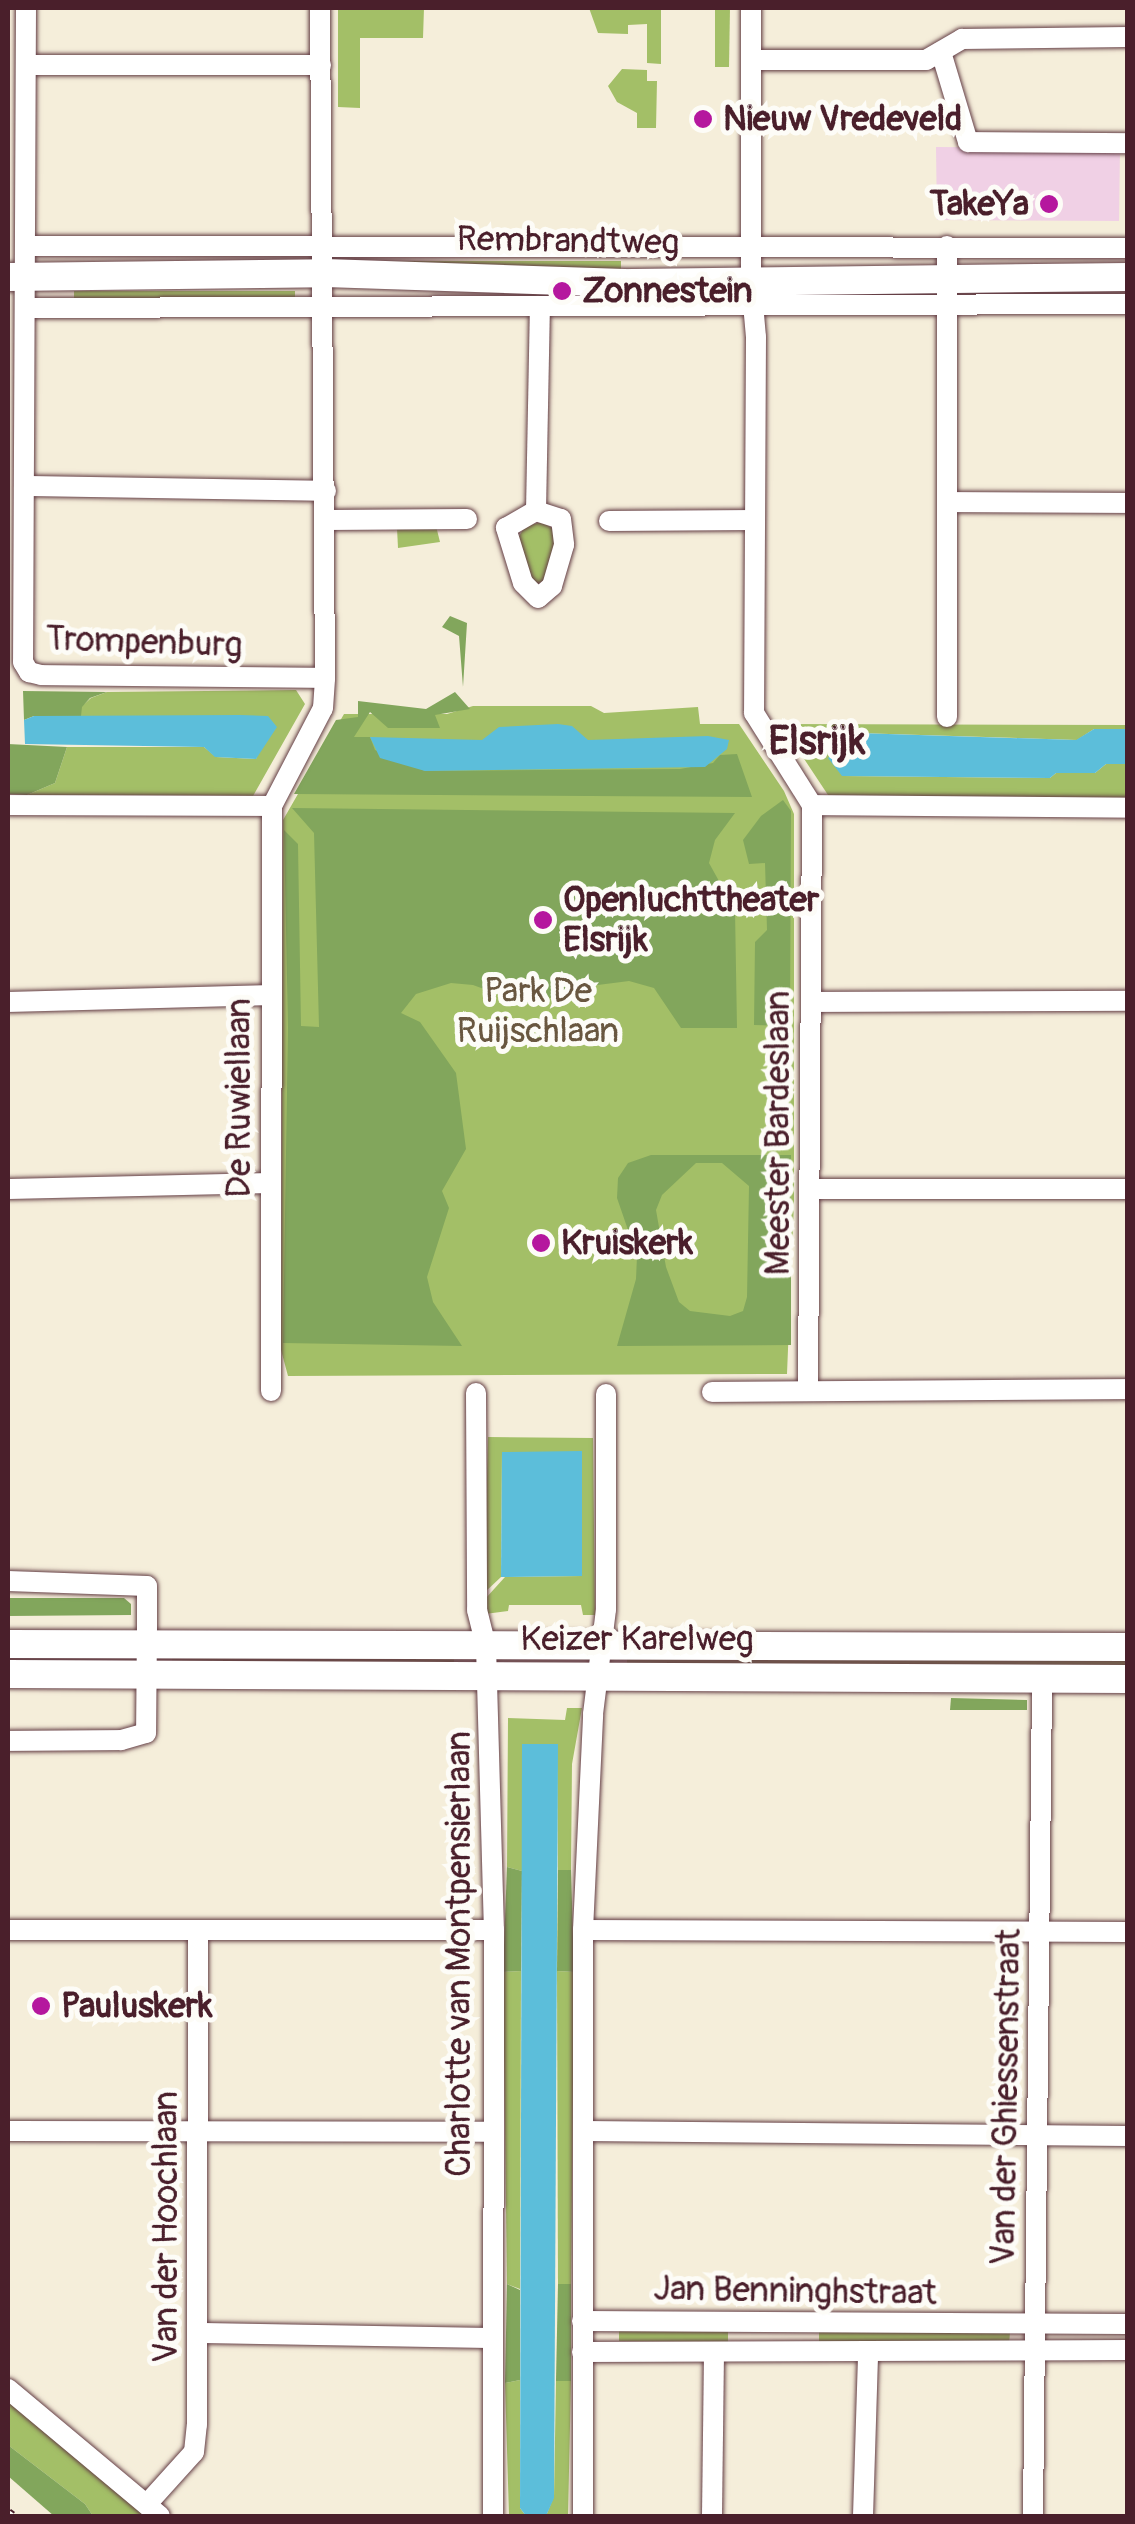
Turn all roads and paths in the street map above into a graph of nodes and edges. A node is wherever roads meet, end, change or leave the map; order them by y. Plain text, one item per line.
1 (26, 8) edge
2 (320, 8) edge
3 (751, 8) edge
4 (1128, 37) edge
5 (941, 52) junction
6 (751, 60) junction
7 (26, 65) junction
8 (321, 65) junction
9 (1128, 144) edge
10 (751, 244) junction
11 (25, 246) junction
12 (947, 246) junction
13 (1128, 248) edge
14 (324, 259) junction
15 (16, 277) edge
16 (1128, 277) edge
17 (754, 293) junction
18 (947, 293) junction
19 (1128, 304) edge
20 (540, 306) junction
21 (325, 307) junction
22 (25, 308) junction
23 (24, 486) junction
24 (326, 491) junction
25 (947, 502) junction
26 (1128, 503) edge
27 (536, 511) dead end
28 (467, 519) dead end
29 (327, 520) junction
30 (755, 520) junction
31 (610, 521) dead end
32 (325, 678) junction
33 (947, 717) dead end
34 (8, 805) edge
35 (272, 806) junction
36 (812, 806) junction
37 (1128, 808) edge
38 (272, 995) junction
39 (1128, 1001) edge
40 (8, 1002) edge
41 (811, 1002) junction
42 (271, 1183) junction
43 (812, 1188) junction
44 (8, 1189) edge
45 (1128, 1189) edge
46 (1128, 1389) edge
47 (271, 1391) dead end
48 (808, 1391) junction
49 (712, 1392) dead end
50 (476, 1393) dead end
51 (606, 1394) dead end
52 (8, 1581) edge
53 (8, 1644) edge
54 (147, 1645) junction
55 (603, 1645) junction
56 (486, 1646) junction
57 (1128, 1648) edge
58 (8, 1674) edge
59 (146, 1676) junction
60 (487, 1677) junction
61 (598, 1677) junction
62 (1042, 1678) junction
63 (1128, 1678) edge
64 (8, 1741) edge
65 (8, 1930) edge
66 (494, 1930) junction
67 (583, 1930) junction
68 (1042, 1930) junction
69 (198, 1931) junction
70 (1128, 1932) edge
71 (200, 2130) junction
72 (584, 2130) junction
73 (8, 2131) edge
74 (493, 2132) junction
75 (1128, 2136) edge
76 (1036, 2138) junction
77 (582, 2321) junction
78 (1128, 2324) edge
79 (1034, 2326) junction
80 (199, 2333) junction
81 (494, 2338) junction
82 (1037, 2350) junction
83 (1128, 2350) edge
84 (582, 2352) junction
85 (714, 2354) junction
86 (868, 2354) junction
87 (8, 2388) edge
88 (154, 2510) edge
89 (858, 2515) edge
90 (493, 2516) edge
91 (583, 2516) edge
92 (712, 2516) edge
93 (1033, 2516) edge

1 - 7 street, Trompenburg
2 - 8 street
3 - 6 street
4 - 5 street
5 - 6 street
5 - 9 street
6 - 10 street
7 - 8 street
7 - 11 street, Trompenburg
8 - 14 street
10 - 12 street, Rembrandtweg
10 - 14 street, Rembrandtweg
10 - 17 street
11 - 14 street, Rembrandtweg
11 - 15 street, Trompenburg
12 - 13 street, Rembrandtweg
12 - 18 street
14 - 15 main road, Rembrandtweg
14 - 17 main road, Rembrandtweg
14 - 21 street
15 - 22 street, Trompenburg
16 - 18 main road, Rembrandtweg
17 - 18 main road, Rembrandtweg
17 - 20 street, Rembrandtweg
17 - 30 street
18 - 19 street, Rembrandtweg
18 - 25 street
20 - 21 street, Rembrandtweg
20 - 27 street
21 - 22 street, Rembrandtweg
21 - 24 street
22 - 23 street, Trompenburg
23 - 24 street
23 - 32 street, Trompenburg
24 - 29 street
25 - 26 street
25 - 33 street
28 - 29 street
29 - 32 street
30 - 31 street
30 - 36 street, Meester Bardeslaan
32 - 35 street
34 - 35 street
35 - 38 street, De Ruwiellaan
36 - 37 street
36 - 41 street, Meester Bardeslaan
38 - 40 street
38 - 42 street, De Ruwiellaan
39 - 41 street
41 - 43 street, Meester Bardeslaan
42 - 44 street
42 - 47 street, De Ruwiellaan
43 - 45 street
43 - 48 street, Meester Bardeslaan
46 - 48 street
48 - 49 street
50 - 56 street, Charlotte van Montpensierlaan
51 - 55 street
52 - 54 street
53 - 54 main road, Keizer Karelweg
54 - 56 main road, Keizer Karelweg
54 - 59 street
55 - 56 main road, Keizer Karelweg
55 - 57 main road, Keizer Karelweg
55 - 61 street
56 - 60 street, Charlotte van Montpensierlaan
58 - 59 main road, Keizer Karelweg
59 - 60 main road, Keizer Karelweg
59 - 64 street
60 - 61 main road, Keizer Karelweg
60 - 66 street, Charlotte van Montpensierlaan
61 - 62 main road, Keizer Karelweg
61 - 67 street
62 - 63 main road, Keizer Karelweg
62 - 68 street, Van der Ghiessenstraat
65 - 69 street
66 - 69 street
66 - 74 street, Charlotte van Montpensierlaan
67 - 68 street
67 - 72 street
68 - 70 street
68 - 76 street, Van der Ghiessenstraat
69 - 71 street, Van der Hoochlaan
71 - 73 street
71 - 74 street
71 - 80 street, Van der Hoochlaan
72 - 76 street
72 - 77 street
74 - 81 street, Charlotte van Montpensierlaan
75 - 76 street
76 - 79 street, Van der Ghiessenstraat
77 - 79 street, Jan Benninghstraat
77 - 84 street
78 - 79 street, Jan Benninghstraat
79 - 82 street, Van der Ghiessenstraat
80 - 81 street
80 - 88 street, Van der Hoochlaan
81 - 90 street, Charlotte van Montpensierlaan
82 - 83 street, Jan Benninghstraat
82 - 86 street, Jan Benninghstraat
82 - 93 street, Van der Ghiessenstraat
84 - 85 street, Jan Benninghstraat
84 - 91 street
85 - 86 street, Jan Benninghstraat
85 - 92 street
86 - 89 street
87 - 88 street

